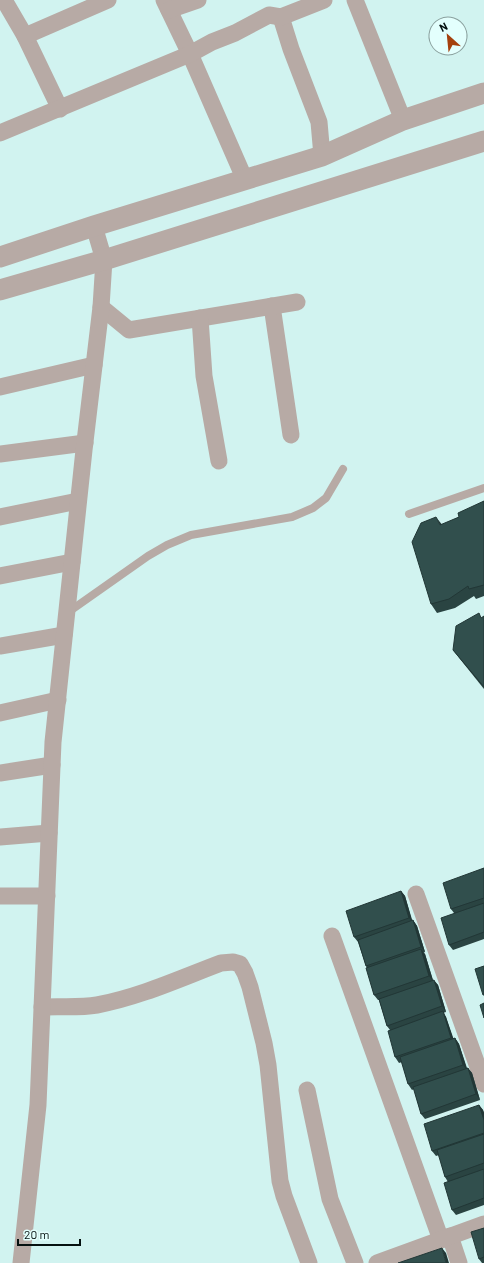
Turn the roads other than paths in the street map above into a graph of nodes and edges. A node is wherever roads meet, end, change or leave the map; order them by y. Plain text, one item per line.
1 (4, 0) edge
2 (108, 0) edge
3 (198, 0) edge
4 (324, 0) edge
5 (355, 0) edge
6 (166, 5) edge
7 (281, 17) junction
8 (25, 36) junction
9 (190, 54) junction
10 (484, 94) edge
11 (60, 109) junction
12 (402, 120) junction
13 (0, 133) edge
14 (484, 141) edge
15 (322, 156) junction
16 (245, 180) junction
17 (94, 226) junction
18 (0, 257) edge
19 (104, 260) junction
20 (0, 290) edge
21 (297, 302) dead end
22 (272, 306) junction
23 (101, 307) junction
24 (200, 318) junction
25 (94, 365) junction
26 (0, 387) edge
27 (291, 434) dead end
28 (85, 443) junction
29 (0, 454) edge
30 (220, 461) dead end
31 (343, 469) dead end
32 (484, 488) edge
33 (78, 501) junction
34 (409, 514) dead end
35 (0, 516) edge
36 (72, 562) junction
37 (0, 576) edge
38 (67, 614) junction
39 (64, 634) junction
40 (0, 646) edge
41 (58, 700) junction
42 (0, 713) edge
43 (52, 765) junction
44 (0, 773) edge
45 (49, 833) junction
46 (0, 837) edge
47 (416, 894) dead end
48 (0, 896) edge
49 (47, 896) junction
50 (332, 936) dead end
51 (42, 1007) junction
52 (484, 1084) edge
53 (307, 1090) dead end
54 (484, 1224) edge
55 (446, 1238) junction
56 (22, 1263) edge
57 (309, 1263) edge
58 (355, 1263) edge
59 (377, 1263) edge
60 (459, 1263) edge

1 - 8 street
2 - 8 street
3 - 6 street
4 - 7 street
5 - 12 street
6 - 9 street
7 - 9 street
7 - 15 street
8 - 11 street
9 - 11 street
9 - 16 street
10 - 12 street
11 - 13 street
12 - 15 street
14 - 19 street
15 - 16 street
16 - 17 street
17 - 18 street
17 - 19 street
19 - 20 street
19 - 23 street
21 - 22 street
22 - 24 street
22 - 27 street
23 - 24 street
23 - 25 street
24 - 30 street
25 - 26 street
25 - 28 street
28 - 29 street
28 - 33 street
31 - 38 lane
32 - 34 lane
33 - 35 street
33 - 36 street
36 - 37 street
36 - 38 street
38 - 39 street
39 - 40 street
39 - 41 street
41 - 42 street
41 - 43 street
43 - 44 street
43 - 45 street
45 - 46 street
45 - 49 street
47 - 52 street
48 - 49 street
49 - 51 street
50 - 55 street
51 - 56 street
51 - 57 street
53 - 58 street
54 - 55 street
55 - 59 street
55 - 60 street

